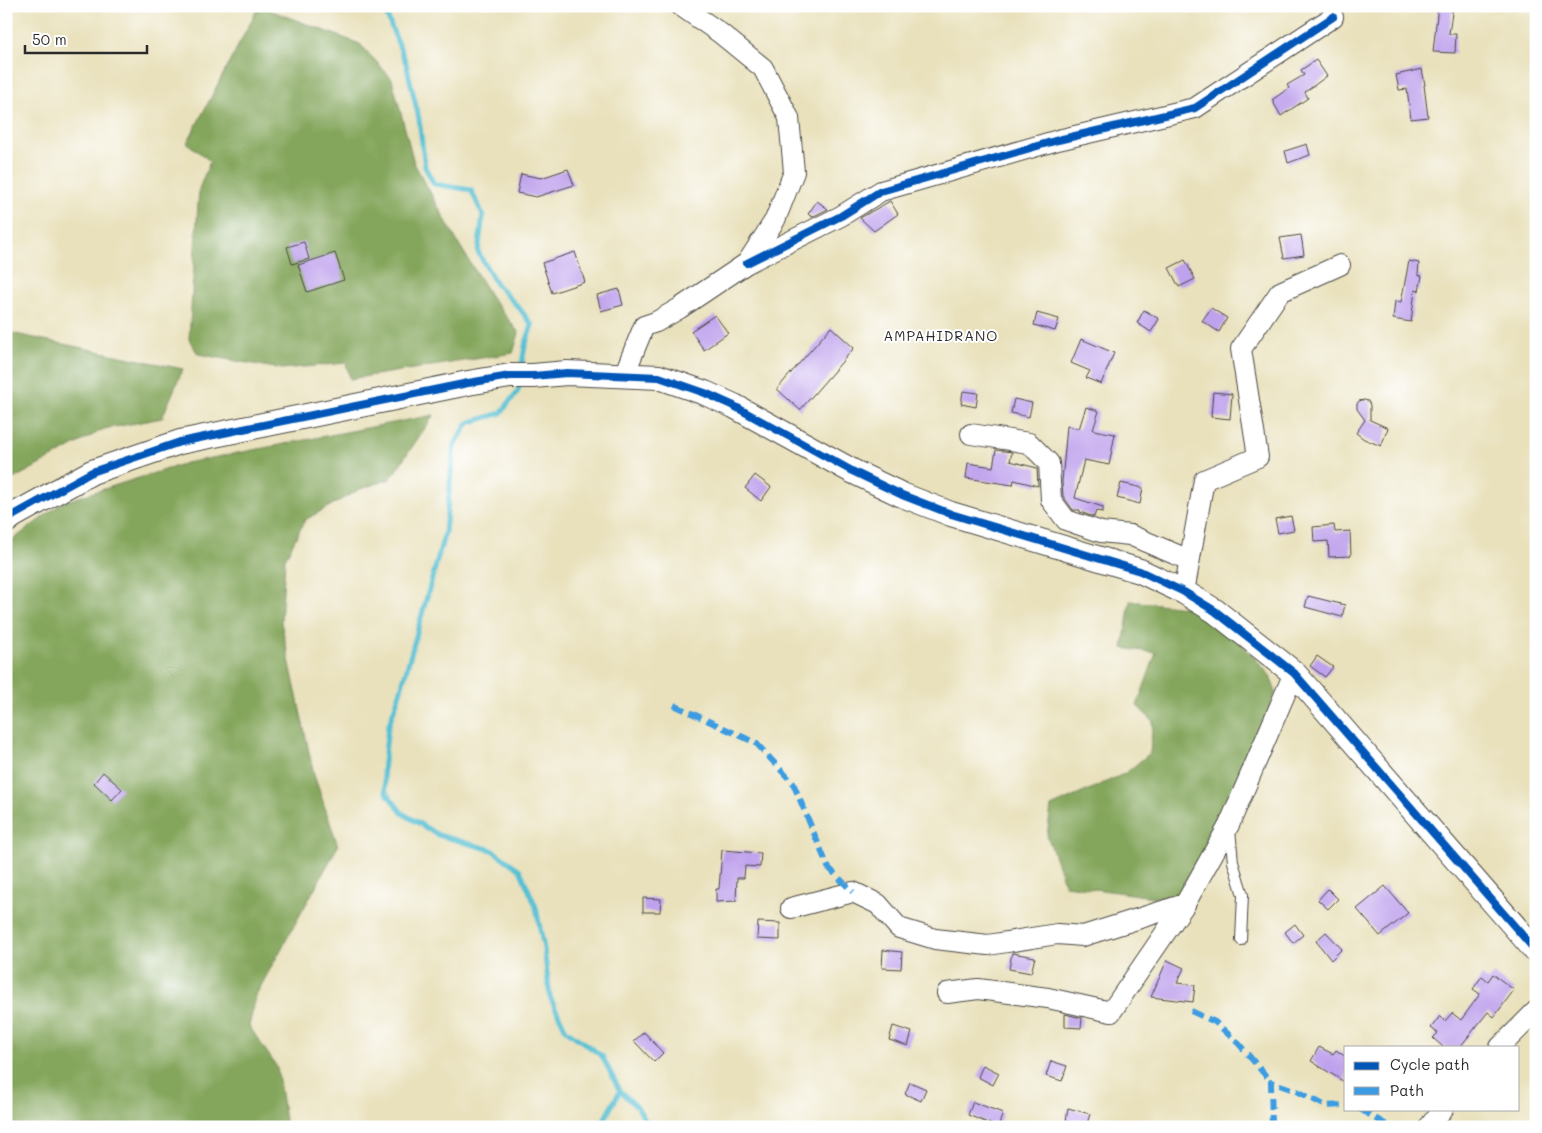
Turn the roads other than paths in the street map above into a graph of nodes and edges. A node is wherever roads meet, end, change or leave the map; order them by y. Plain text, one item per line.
1 (680, 6) edge
2 (1333, 17) dead end
3 (747, 263) junction
4 (1340, 265) dead end
5 (624, 375) junction
6 (971, 434) dead end
7 (6, 521) edge
8 (1189, 560) junction
9 (1184, 592) junction
10 (1294, 674) junction
11 (1230, 825) junction
12 (1185, 904) junction
13 (791, 908) dead end
14 (1241, 940) dead end
15 (1536, 951) edge
16 (947, 993) dead end
17 (1536, 1011) edge
18 (1501, 1046) edge
19 (1442, 1110) edge
20 (1430, 1127) edge

1 - 3 street
2 - 3 street
3 - 5 street
4 - 8 street
5 - 7 street
5 - 9 street
6 - 8 street
8 - 9 street
9 - 10 street
10 - 11 street
10 - 15 street
11 - 12 street
11 - 14 lane
12 - 13 street
12 - 16 street
17 - 18 street
19 - 20 street

